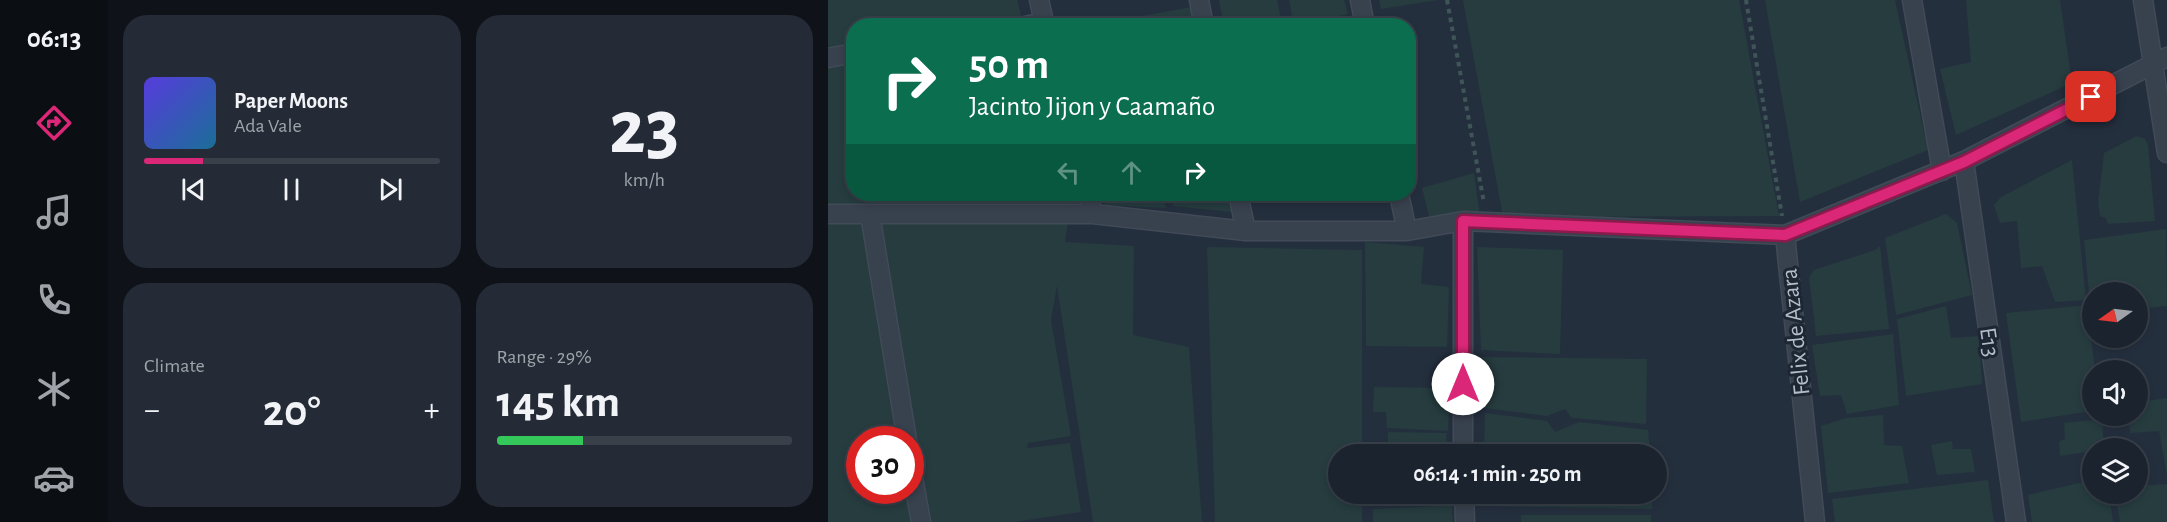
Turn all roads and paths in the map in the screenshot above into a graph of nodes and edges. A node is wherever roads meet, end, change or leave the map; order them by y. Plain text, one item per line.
1 (1039, 0) edge
2 (1199, 0) edge
3 (1360, 0) edge
4 (1447, 0) edge
5 (1746, 0) edge
6 (1912, 0) edge
7 (2143, 0) edge
8 (1044, 18) edge
9 (1202, 18) edge
10 (1363, 18) edge
11 (846, 55) edge
12 (828, 58) edge
13 (2161, 61) edge
14 (2167, 153) edge
15 (1964, 162) junction
16 (1942, 171) junction
17 (1090, 201) edge
18 (1240, 201) edge
19 (1401, 201) edge
20 (828, 214) edge
21 (870, 214) junction
22 (1093, 214) junction
23 (1463, 221) junction
24 (1487, 221) junction
25 (1246, 231) junction
26 (1407, 231) junction
27 (1785, 235) junction
28 (905, 426) edge
29 (1463, 444) edge
30 (918, 504) edge
31 (1464, 504) edge
32 (921, 522) edge
33 (1465, 522) edge
34 (1815, 522) edge
35 (2016, 522) edge

1 - 8 street
2 - 9 street
3 - 10 street
4 - 24 path
5 - 27 path, Felix de Azara
6 - 16 street
7 - 13 street
11 - 12 street
13 - 14 street
13 - 15 street
15 - 16 street
15 - 35 street, E13
16 - 27 street
17 - 22 street
18 - 25 street
19 - 26 street
20 - 21 street
21 - 22 street
21 - 28 street
22 - 25 street
23 - 24 street
23 - 26 street
23 - 29 street
24 - 27 street
25 - 26 street
27 - 34 street, Felix de Azara
30 - 32 street
31 - 33 street

